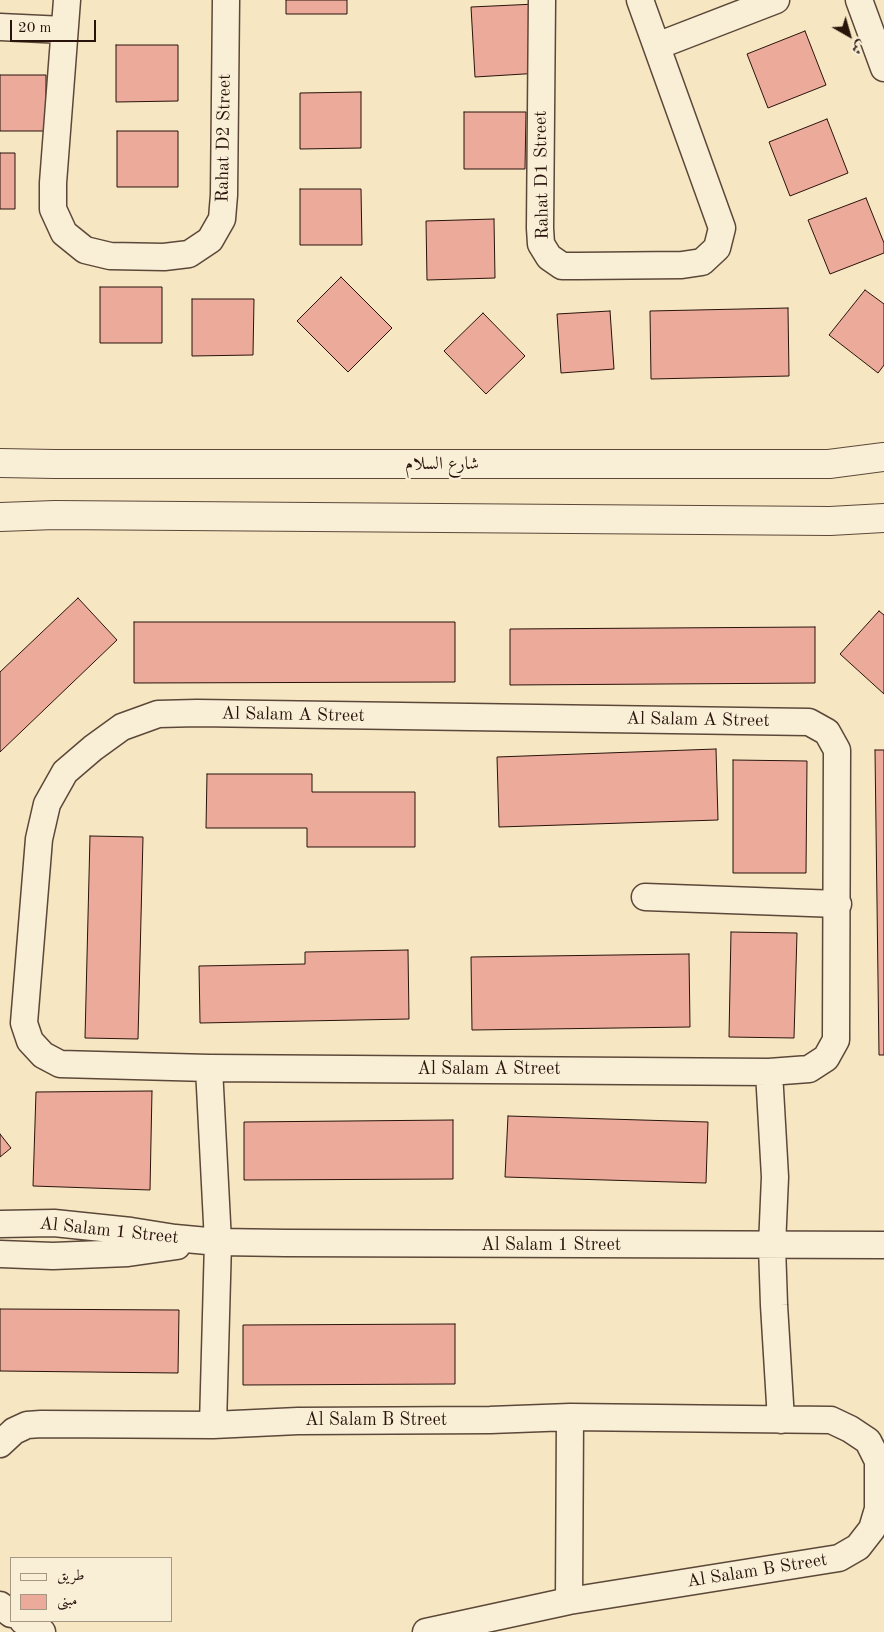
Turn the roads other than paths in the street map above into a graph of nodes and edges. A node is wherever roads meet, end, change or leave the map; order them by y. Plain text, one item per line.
1 (67, 0) edge
2 (226, 0) edge
3 (542, 0) edge
4 (640, 0) edge
5 (776, 0) edge
6 (859, 0) edge
7 (0, 26) edge
8 (64, 30) junction
9 (657, 46) junction
10 (884, 68) edge
11 (884, 457) edge
12 (0, 463) edge
13 (0, 517) edge
14 (884, 518) edge
15 (645, 897) dead end
16 (838, 904) junction
17 (209, 1068) junction
18 (769, 1072) junction
19 (54, 1223) junction
20 (0, 1224) edge
21 (218, 1242) junction
22 (884, 1245) edge
23 (772, 1246) junction
24 (0, 1254) edge
25 (53, 1256) junction
26 (570, 1417) junction
27 (781, 1420) junction
28 (213, 1424) junction
29 (0, 1444) edge
30 (568, 1601) junction
31 (0, 1605) edge
32 (10, 1613) edge
33 (25, 1622) edge
34 (42, 1632) edge
35 (426, 1632) edge

1 - 8 street, Rahat D2 Street
2 - 8 street, Rahat D2 Street
3 - 9 street, Rahat D1 Street
4 - 9 street, Rahat D1 Street
5 - 9 street
6 - 10 street
7 - 8 street
11 - 12 street, شارع السلام
13 - 14 street
15 - 16 street
16 - 17 street, Al Salam A Street
16 - 18 street, Al Salam A Street
17 - 18 street, Al Salam A Street
17 - 21 street
18 - 23 street
19 - 20 street, Al Salam 1 Street
19 - 21 street, Al Salam 1 Street
19 - 25 street
21 - 23 street, Al Salam 1 Street
21 - 25 street, Al Salam 1 Street
21 - 28 street
22 - 23 street, Al Salam 1 Street
23 - 27 street
24 - 25 street, Al Salam 1 Street
26 - 27 street, Al Salam B Street
26 - 28 street, Al Salam B Street
26 - 30 street
27 - 30 street, Al Salam B Street
28 - 29 street, Al Salam B Street
30 - 35 street, Al Salam B Street
31 - 32 street
33 - 34 street

